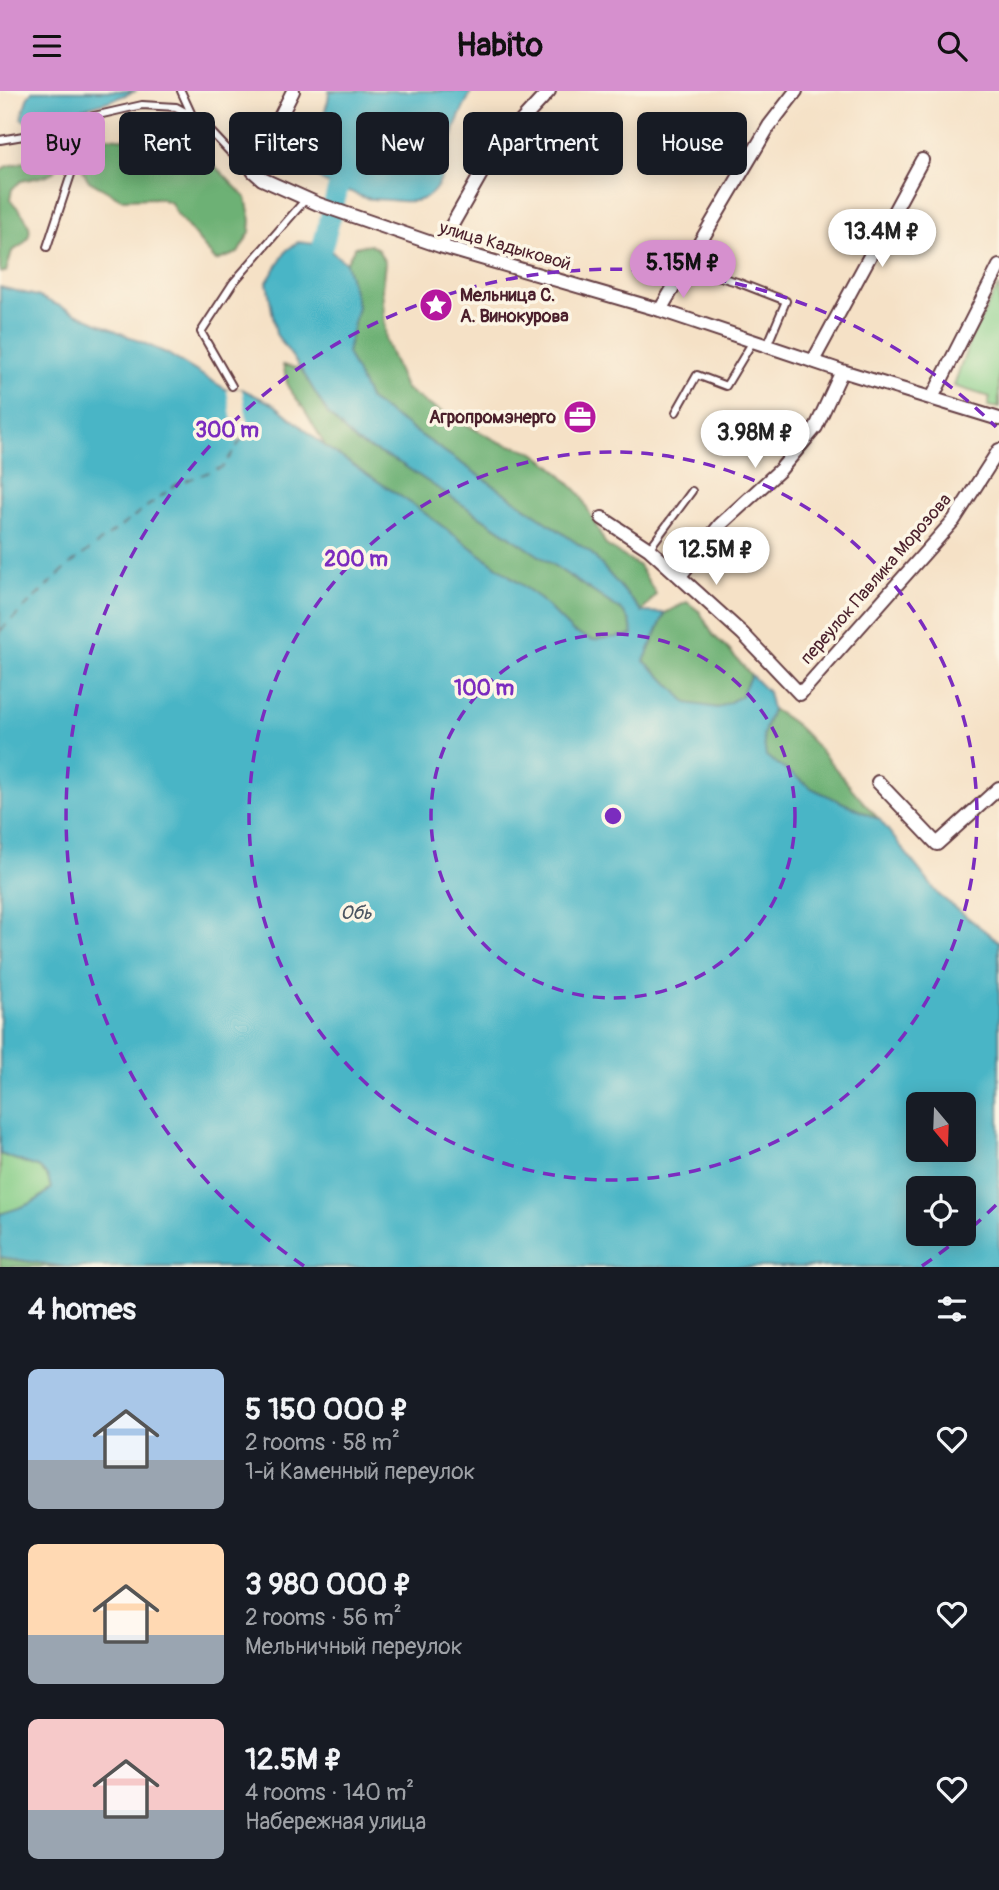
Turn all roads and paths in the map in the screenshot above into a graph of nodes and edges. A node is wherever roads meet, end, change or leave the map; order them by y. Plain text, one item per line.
1 (181, 91) edge
2 (293, 91) edge
3 (549, 91) edge
4 (796, 91) edge
5 (186, 112) edge
6 (191, 112) edge
7 (282, 112) edge
8 (105, 114) edge
9 (21, 136) edge
10 (215, 136) edge
11 (0, 140) edge
12 (229, 151) edge
13 (922, 160) dead end
14 (71, 175) edge
15 (257, 175) edge
16 (312, 201) junction
17 (440, 246) junction
18 (47, 247) dead end
19 (999, 266) edge
20 (686, 267) junction
21 (660, 310) junction
22 (753, 341) junction
23 (767, 346) junction
24 (813, 361) junction
25 (842, 371) junction
26 (232, 386) dead end
27 (932, 398) junction
28 (676, 412) dead end
29 (999, 419) edge
30 (999, 450) edge
31 (692, 492) dead end
32 (602, 518) dead end
33 (649, 549) junction
34 (680, 576) junction
35 (878, 782) dead end
36 (998, 792) edge

1 - 6 lane
2 - 7 street
3 - 17 street
4 - 20 street
5 - 8 lane
9 - 11 lane
10 - 12 lane
13 - 24 street
14 - 18 lane
15 - 16 street, улица Кадыковой
16 - 17 street, улица Кадыковой
16 - 26 lane
17 - 21 street, улица Кадыковой
19 - 27 street
20 - 21 street
20 - 23 lane
21 - 22 street, улица Кадыковой
22 - 23 street, улица Кадыковой
22 - 28 lane
23 - 24 street, улица Кадыковой
24 - 25 street, улица Кадыковой
25 - 27 street, улица Кадыковой
25 - 34 street
27 - 29 street, улица Кадыковой
30 - 34 street, переулок Павлика Морозова
31 - 33 lane
32 - 33 street
33 - 34 street
35 - 36 street

